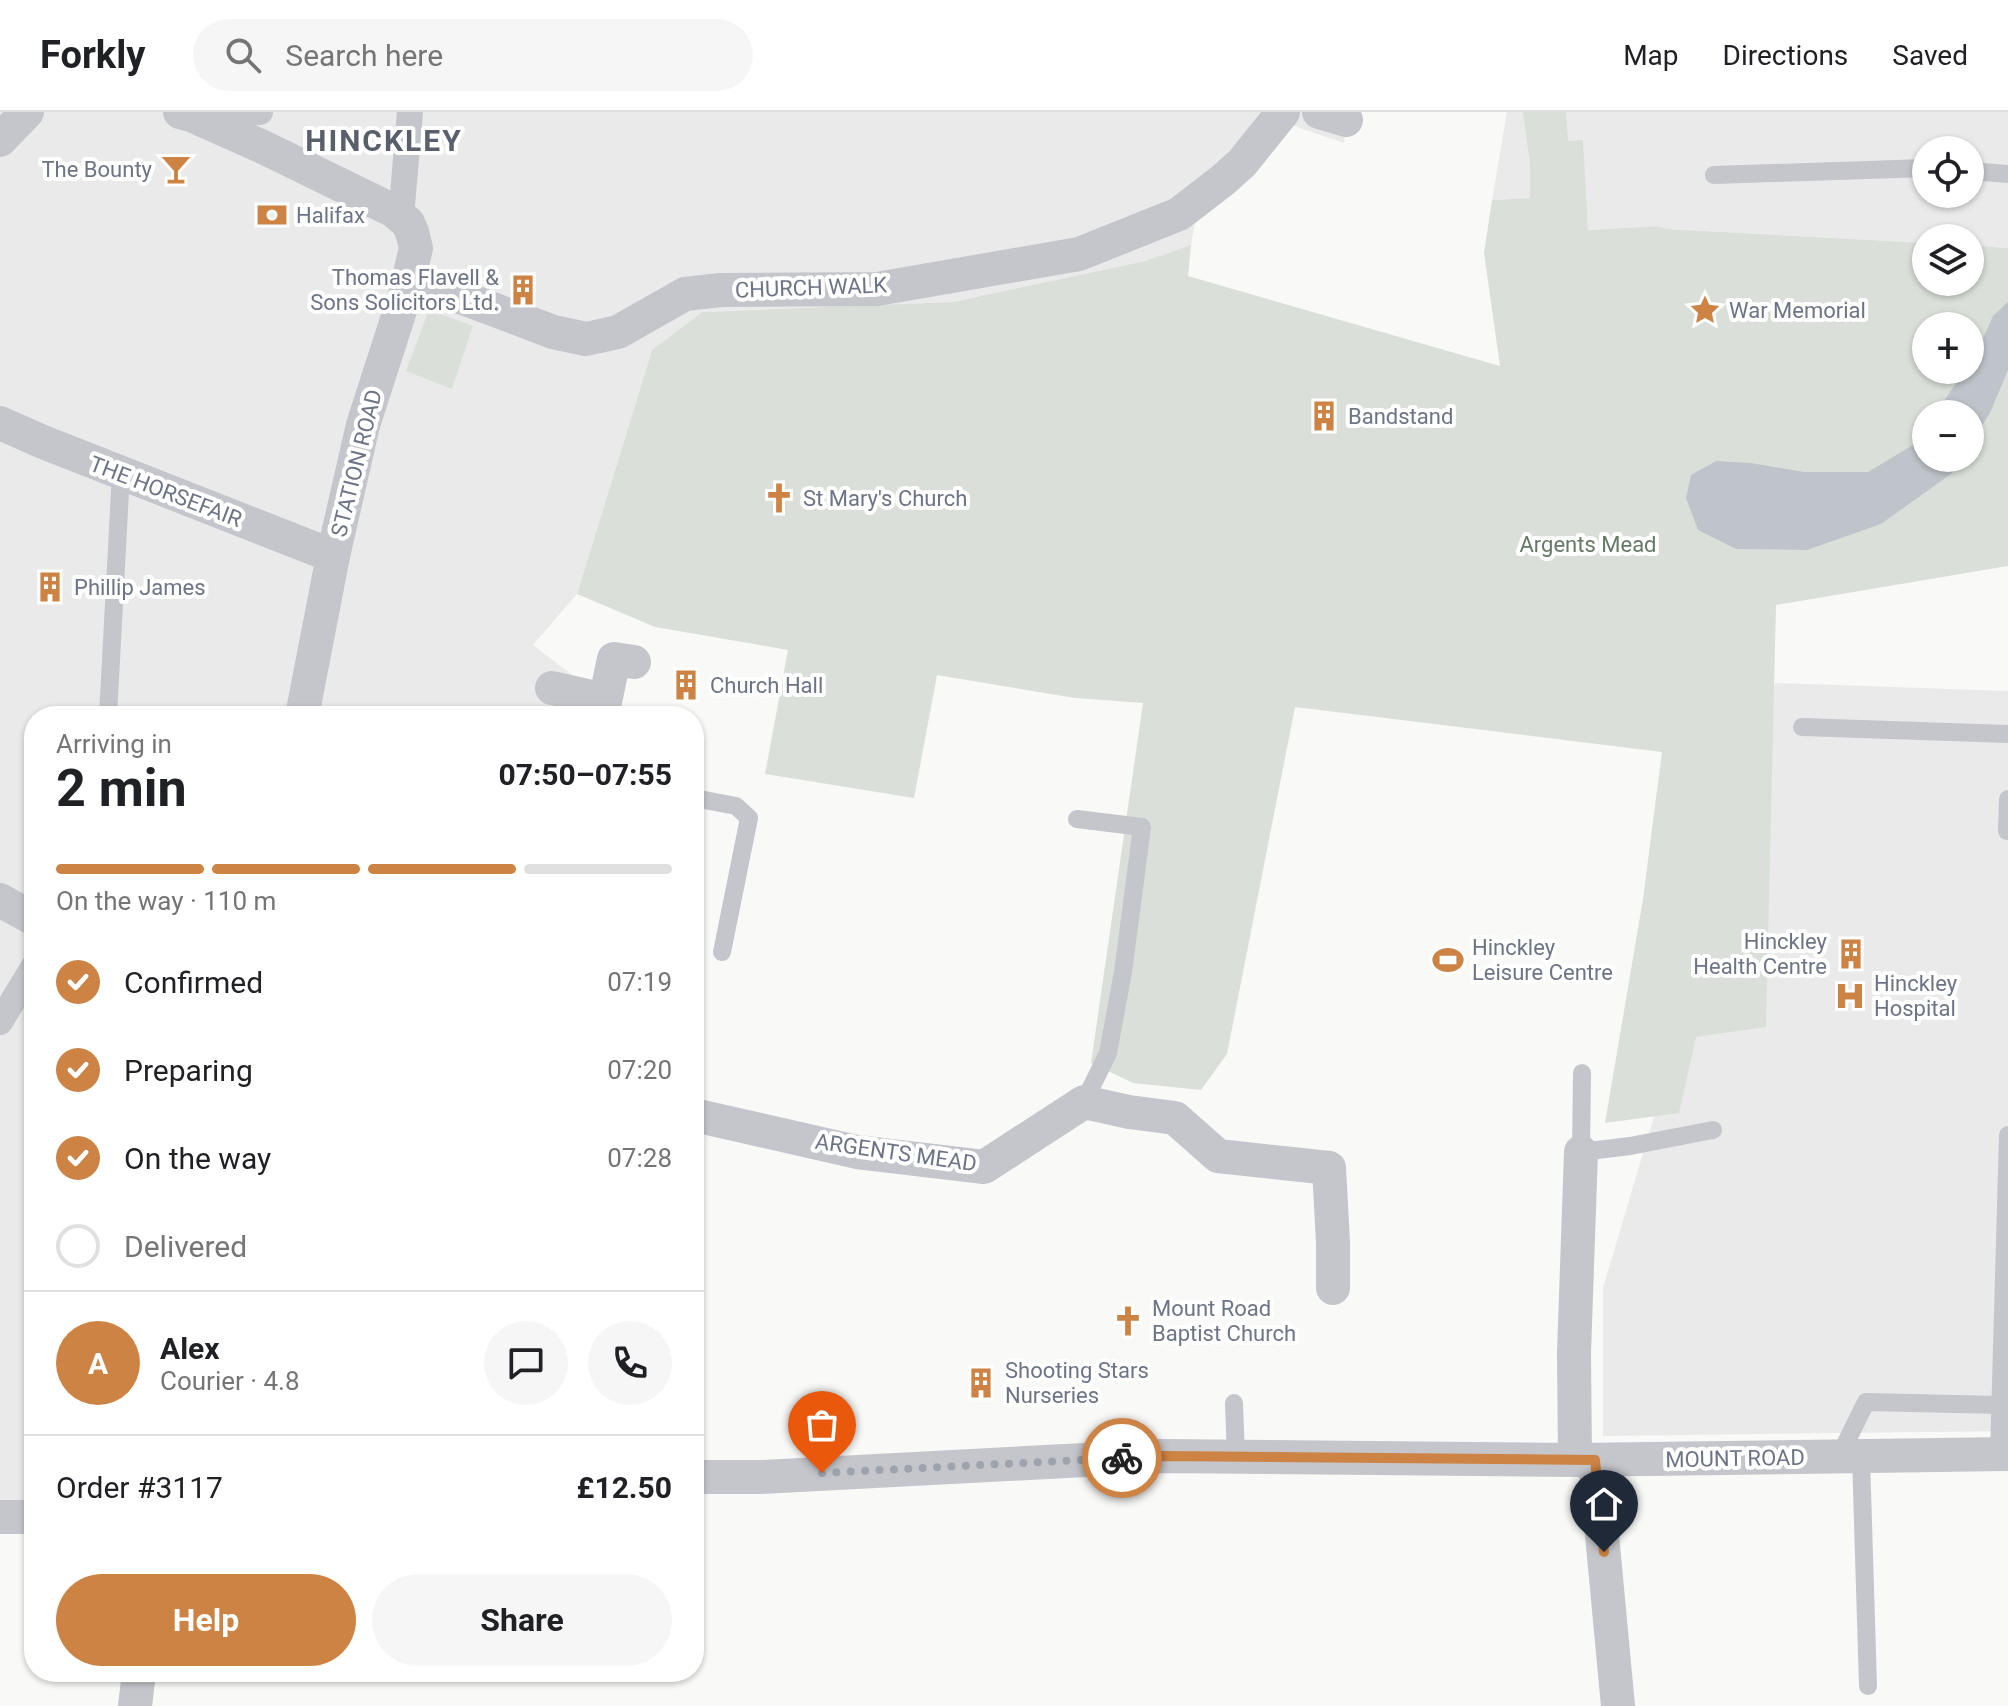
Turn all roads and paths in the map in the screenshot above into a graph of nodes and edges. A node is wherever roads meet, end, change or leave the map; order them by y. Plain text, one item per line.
1 (27, 112) edge
2 (260, 112) edge
3 (410, 112) edge
4 (1283, 112) edge
5 (186, 113) edge
6 (0, 140) edge
7 (1912, 168) edge
8 (1984, 172) edge
9 (2008, 174) edge
10 (1714, 175) dead end
11 (401, 217) junction
12 (405, 295) junction
13 (0, 423) edge
14 (121, 473) junction
15 (333, 556) junction
16 (634, 662) dead end
17 (552, 688) dead end
18 (108, 706) edge
19 (304, 706) edge
20 (599, 706) edge
21 (604, 706) edge
22 (1802, 727) dead end
23 (2008, 734) edge
24 (2008, 799) edge
25 (704, 800) edge
26 (1077, 819) dead end
27 (2007, 831) edge
28 (0, 900) edge
29 (24, 913) edge
30 (722, 952) dead end
31 (24, 982) edge
32 (0, 1022) edge
33 (1582, 1073) dead end
34 (1084, 1102) junction
35 (704, 1117) edge
36 (1713, 1130) dead end
37 (2008, 1135) edge
38 (1581, 1152) junction
39 (1333, 1288) dead end
40 (1234, 1403) dead end
41 (2000, 1405) junction
42 (2004, 1454) edge
43 (1236, 1457) junction
44 (1850, 1457) junction
45 (1585, 1460) junction
46 (704, 1477) edge
47 (0, 1517) edge
48 (24, 1517) edge
49 (138, 1682) edge
50 (1868, 1686) dead end
51 (135, 1706) edge
52 (1618, 1706) edge

1 - 6 street
2 - 5 street
3 - 11 street
4 - 12 street, CHURCH WALK
5 - 11 street
7 - 10 lane
8 - 9 lane
11 - 12 street, STATION ROAD
12 - 15 street, STATION ROAD
13 - 14 street, THE HORSEFAIR
14 - 15 street, THE HORSEFAIR
14 - 18 lane
15 - 19 street, STATION ROAD
16 - 21 street
17 - 20 street
22 - 23 lane
24 - 27 lane
25 - 30 lane
26 - 34 lane
28 - 29 street
31 - 32 street
33 - 38 lane
34 - 35 street, ARGENTS MEAD
34 - 39 street
36 - 38 lane
37 - 41 lane
38 - 45 street
40 - 43 lane
41 - 42 lane
41 - 44 lane
42 - 44 street, MOUNT ROAD
43 - 45 street, MOUNT ROAD
43 - 46 street, MOUNT ROAD
44 - 45 street, MOUNT ROAD
44 - 50 lane
45 - 52 street
47 - 48 street
49 - 51 street

